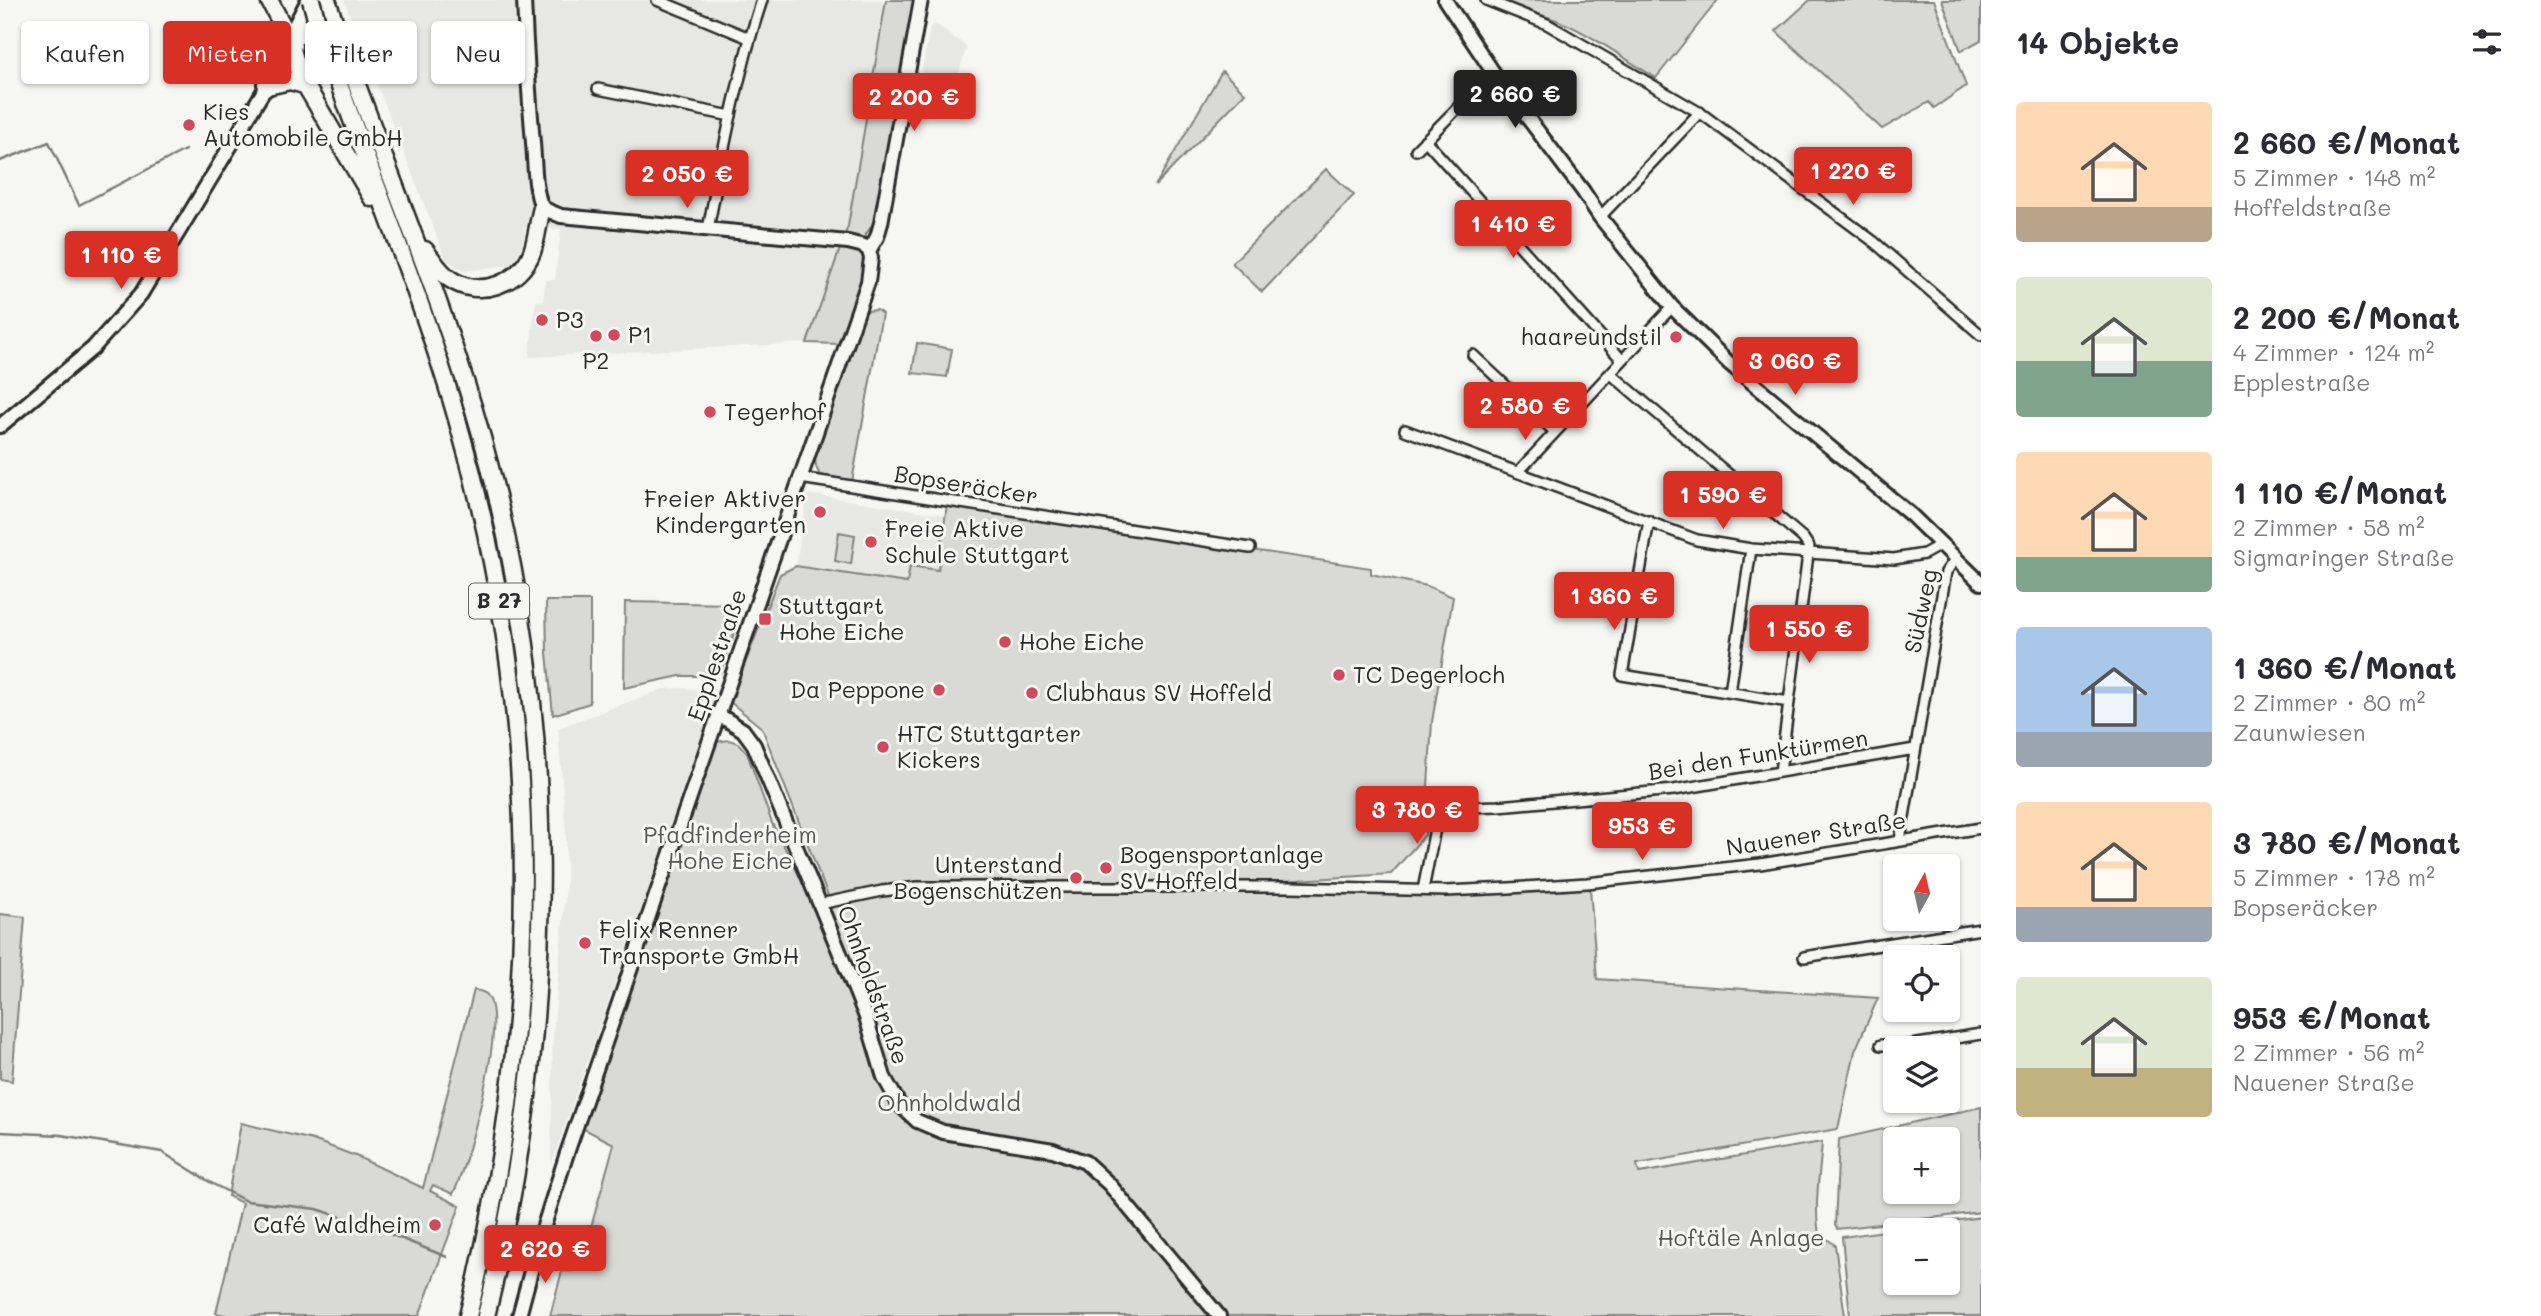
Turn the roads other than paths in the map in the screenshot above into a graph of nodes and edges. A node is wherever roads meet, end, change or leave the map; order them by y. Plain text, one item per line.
1 (269, 0) edge
2 (309, 0) edge
3 (524, 0) edge
4 (657, 0) edge
5 (762, 0) edge
6 (921, 0) edge
7 (1486, 0) edge
8 (326, 1) edge
9 (1451, 2) edge
10 (279, 21) edge
11 (311, 21) edge
12 (314, 21) edge
13 (305, 30) edge
14 (749, 38) junction
15 (291, 40) edge
16 (291, 42) edge
17 (291, 49) edge
18 (1493, 72) junction
19 (266, 84) edge
20 (336, 84) edge
21 (304, 85) junction
22 (267, 89) junction
23 (598, 89) dead end
24 (1700, 112) junction
25 (731, 116) junction
26 (1425, 140) junction
27 (1416, 150) dead end
28 (542, 208) junction
29 (1600, 217) junction
30 (708, 229) junction
31 (411, 231) junction
32 (395, 237) junction
33 (869, 251) junction
34 (1672, 307) junction
35 (1981, 335) edge
36 (1473, 355) dead end
37 (1622, 360) junction
38 (1610, 373) junction
39 (0, 426) edge
40 (1405, 430) dead end
41 (1555, 432) junction
42 (1518, 472) junction
43 (800, 478) junction
44 (1649, 521) junction
45 (1942, 544) junction
46 (1250, 548) dead end
47 (1751, 549) junction
48 (1808, 554) junction
49 (1956, 558) junction
50 (1981, 583) edge
51 (1731, 692) junction
52 (1789, 702) junction
53 (719, 715) junction
54 (1914, 749) junction
55 (1780, 772) junction
56 (1981, 828) edge
57 (1900, 840) junction
58 (1423, 890) junction
59 (820, 904) junction
60 (1981, 929) edge
61 (1804, 957) dead end
62 (1981, 1034) edge
63 (1881, 1045) dead end
64 (468, 1316) edge
65 (485, 1316) edge
66 (519, 1316) edge
67 (1219, 1316) edge

1 - 10 highway
2 - 11 highway, B 27, bridge
2 - 15 main road
3 - 28 main road
4 - 14 street
5 - 14 street
6 - 33 main road, Epplestraße
7 - 24 street
8 - 12 main road
8 - 31 highway, B 27
9 - 18 main road
13 - 16 highway
14 - 25 street
17 - 21 highway
18 - 26 street
18 - 29 main road
19 - 22 main road
20 - 32 highway, B 27
21 - 22 highway
21 - 32 highway
22 - 39 main road
23 - 25 street
24 - 29 street
24 - 35 street
25 - 30 street
26 - 27 street
26 - 37 street
28 - 30 main road
28 - 31 highway
29 - 34 main road
30 - 33 main road
31 - 65 highway, B 27
32 - 64 highway, B 27
33 - 43 main road, Epplestraße
34 - 37 street
34 - 45 main road
36 - 41 street
37 - 38 street
38 - 41 street
38 - 48 street
40 - 42 street
41 - 42 street
42 - 44 street
43 - 46 street, Bopseräcker
43 - 53 main road, Epplestraße
44 - 47 street
44 - 51 street
45 - 48 street
45 - 49 main road
47 - 48 street
47 - 51 street
48 - 52 street
49 - 50 main road
49 - 54 street, Südweg
51 - 52 street
52 - 55 street
53 - 59 main road, Ohnholdstraße
53 - 66 main road, Epplestraße
54 - 55 street, Bei den Funktürmen
54 - 57 street, Südweg
55 - 58 street, Bei den Funktürmen
56 - 57 street, Nauener Straße
57 - 58 street, Nauener Straße
58 - 59 street, Nauener Straße
59 - 67 main road, Ohnholdstraße
60 - 61 street
62 - 63 street

